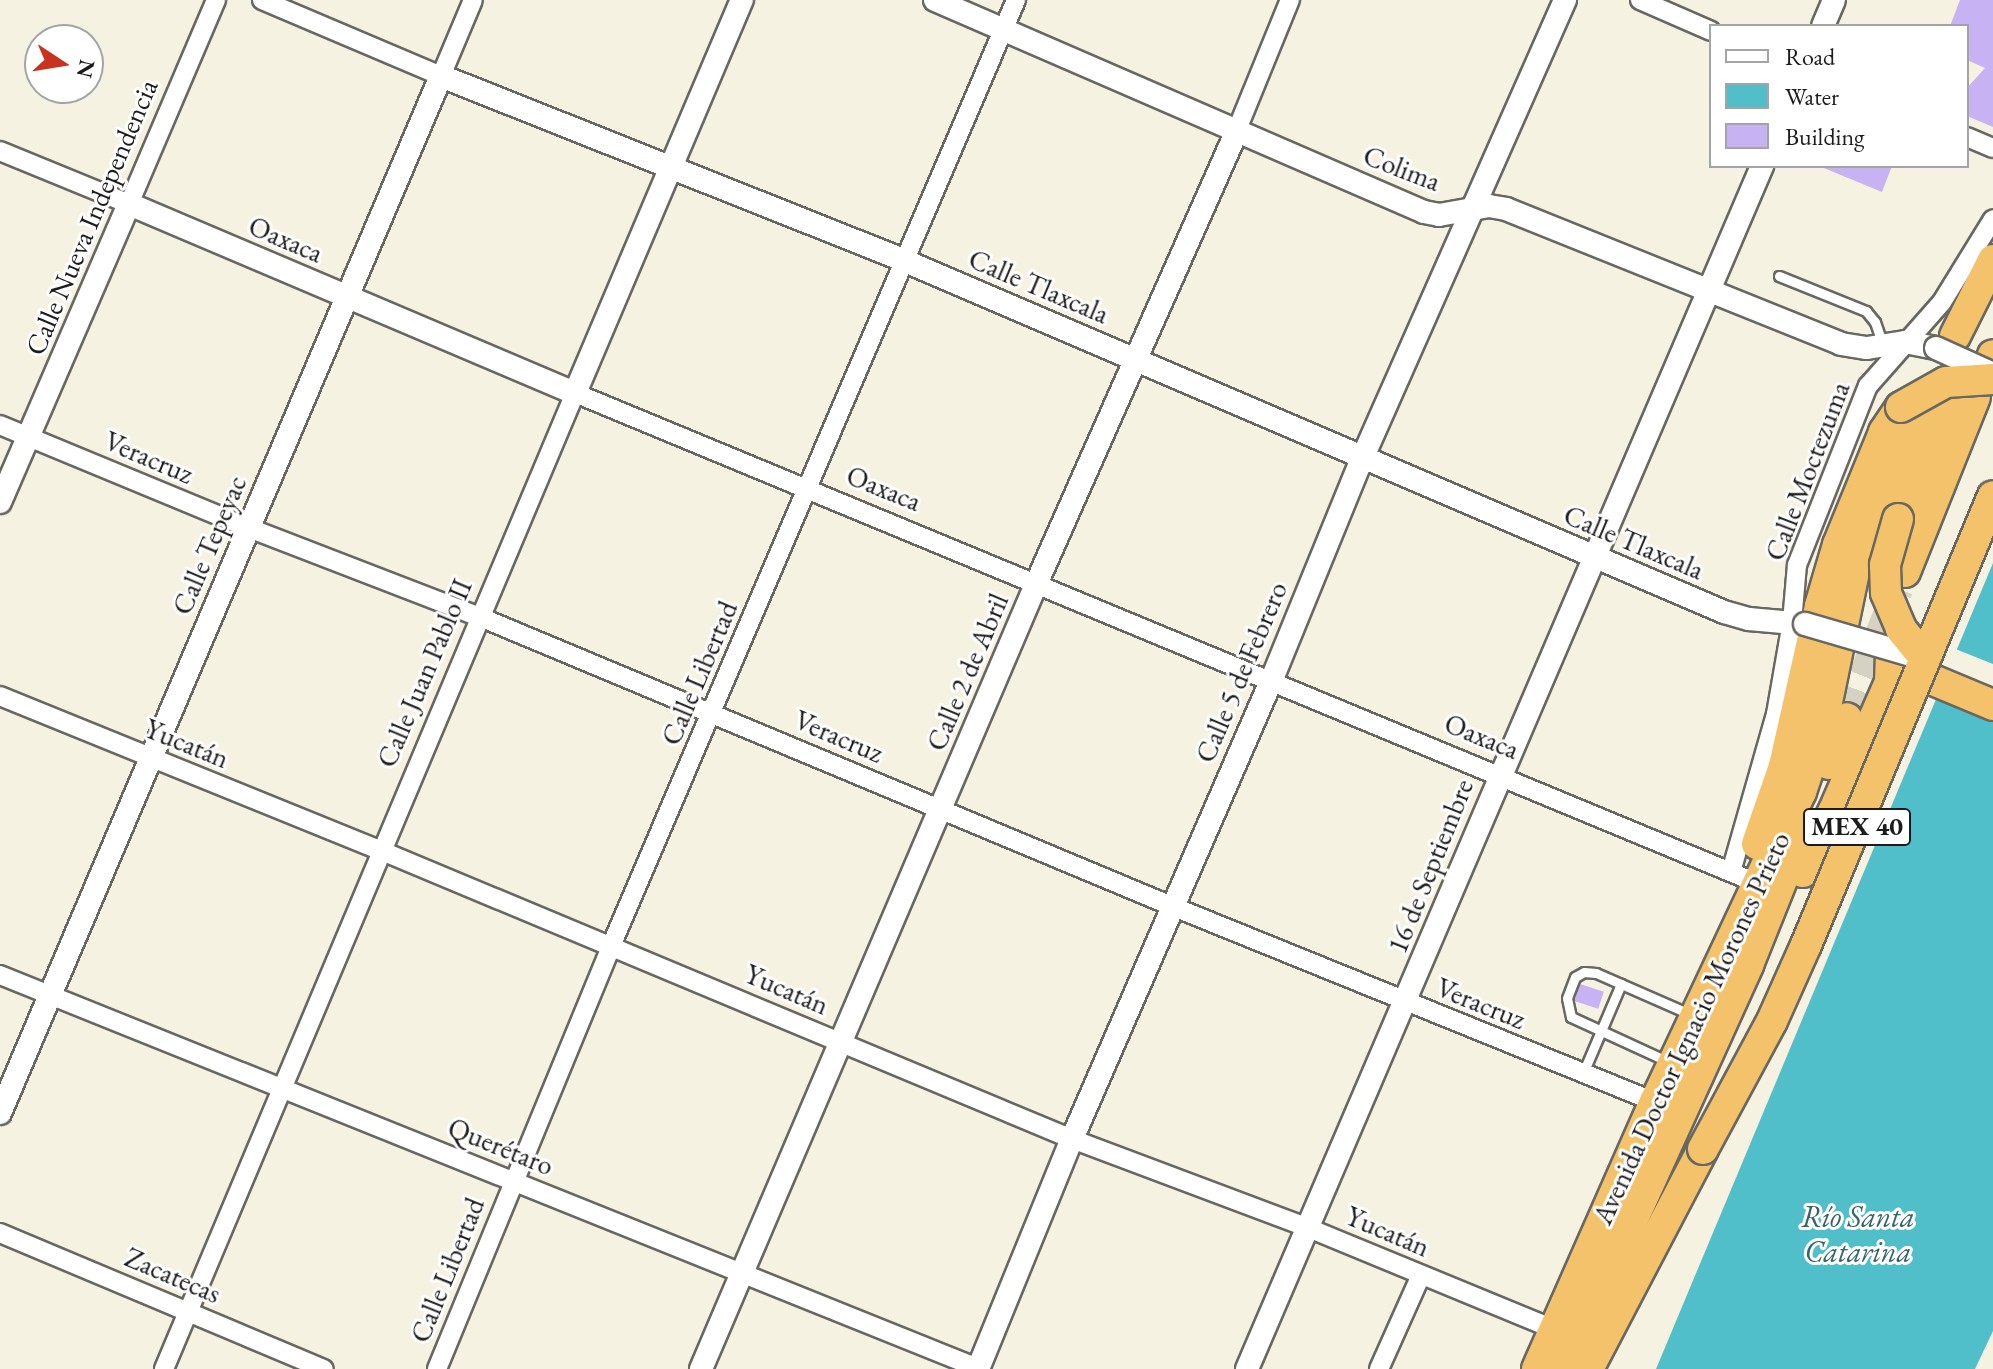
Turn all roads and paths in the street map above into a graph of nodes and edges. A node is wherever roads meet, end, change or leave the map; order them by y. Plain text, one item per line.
1 (216, 0) edge
2 (262, 0) edge
3 (473, 0) edge
4 (742, 0) edge
5 (935, 0) edge
6 (1016, 0) edge
7 (1290, 0) edge
8 (1565, 0) edge
9 (1640, 0) edge
10 (1834, 0) edge
11 (1824, 24) edge
12 (1004, 27) junction
13 (1709, 30) edge
14 (441, 76) junction
15 (1236, 132) junction
16 (1969, 138) edge
17 (1993, 148) edge
18 (0, 151) edge
19 (1761, 168) edge
20 (670, 169) junction
21 (129, 204) junction
22 (1474, 208) junction
23 (1993, 219) edge
24 (1993, 260) edge
25 (905, 261) junction
26 (1779, 276) dead end
27 (1708, 288) junction
28 (1993, 293) edge
29 (345, 298) junction
30 (1905, 342) junction
31 (1883, 345) junction
32 (1135, 361) junction
33 (1973, 367) edge
34 (575, 393) junction
35 (1911, 408) junction
36 (0, 425) edge
37 (30, 437) junction
38 (1362, 459) junction
39 (808, 489) junction
40 (1993, 496) edge
41 (0, 502) edge
42 (249, 528) junction
43 (1594, 559) junction
44 (1905, 572) tunnel mouth
45 (1037, 582) junction
46 (480, 617) junction
47 (1799, 623) junction
48 (1891, 651) junction
49 (1925, 659) junction
50 (1890, 682) junction
51 (1270, 684) junction
52 (1993, 687) edge
53 (0, 696) edge
54 (1993, 705) edge
55 (712, 713) junction
56 (1847, 718) tunnel mouth
57 (150, 758) junction
58 (1500, 775) junction
59 (942, 809) junction
60 (382, 851) junction
61 (1738, 875) junction
62 (1174, 907) junction
63 (1742, 915) junction
64 (611, 946) junction
65 (1751, 959) junction
66 (0, 975) edge
67 (1621, 984) junction
68 (51, 995) junction
69 (1406, 1002) junction
70 (1695, 1016) junction
71 (1601, 1032) junction
72 (839, 1042) junction
73 (1673, 1064) junction
74 (1583, 1073) junction
75 (282, 1088) junction
76 (1655, 1102) junction
77 (0, 1113) edge
78 (1072, 1139) junction
79 (514, 1181) junction
80 (1306, 1227) junction
81 (0, 1233) edge
82 (742, 1273) junction
83 (1421, 1275) junction
84 (188, 1312) junction
85 (1579, 1335) junction
86 (164, 1369) edge
87 (324, 1369) edge
88 (437, 1369) edge
89 (701, 1369) edge
90 (979, 1369) edge
91 (1247, 1369) edge
92 (1379, 1369) edge
93 (1537, 1369) edge
94 (1565, 1369) edge
95 (1588, 1369) edge

1 - 21 street, Calle Nueva Independencia
2 - 14 street, Calle Tlaxcala
3 - 14 street, Calle Tepeyac
4 - 20 street, Calle Juan Pablo II
5 - 12 street, Colima
6 - 12 street, Calle Libertad
7 - 15 street, Calle 2 de Abril
8 - 22 street, Calle 5 de Febrero
9 - 13 street
10 - 11 street
12 - 15 street, Colima
12 - 25 street, Calle Libertad
14 - 20 street, Calle Tlaxcala
14 - 29 street, Calle Tepeyac
15 - 22 street, Colima
15 - 32 street, Calle 2 de Abril
16 - 17 street
18 - 21 street, Oaxaca
19 - 27 street, 16 de Septiembre
20 - 25 street, Calle Tlaxcala
20 - 34 street, Calle Juan Pablo II
21 - 29 street, Oaxaca
21 - 37 street, Calle Nueva Independencia
22 - 27 street, Colima
22 - 38 street, Calle 5 de Febrero
23 - 30 street, Calle Moctezuma
24 - 33 highway
25 - 32 street, Calle Tlaxcala
25 - 39 street, Calle Libertad
26 - 31 lane
27 - 31 street, Colima
27 - 43 street, 16 de Septiembre
28 - 33 highway
29 - 34 street, Oaxaca
29 - 42 street, Calle Tepeyac
30 - 31 street, Colima
30 - 33 street, Colima
30 - 47 street, Calle Moctezuma
32 - 38 street, Calle Tlaxcala
32 - 45 street, Calle 2 de Abril
33 - 35 highway, bridge
33 - 44 highway
33 - 49 highway, bridge
34 - 39 street, Oaxaca
34 - 46 street, Calle Juan Pablo II
35 - 61 highway
35 - 63 highway, Avenida Doctor Ignacio Morones Prieto / MEX 40
36 - 37 street, Veracruz
37 - 41 street, Calle Nueva Independencia
37 - 42 street, Veracruz
38 - 43 street, Calle Tlaxcala
38 - 51 street, Calle 5 de Febrero
39 - 45 street, Oaxaca
39 - 55 street, Calle Libertad
40 - 85 highway, Avenida Doctor Ignacio Morones Prieto / MEX 40, bridge
42 - 46 street, Veracruz
42 - 57 street, Calle Tepeyac
43 - 47 street, Calle Tlaxcala
43 - 58 street, 16 de Septiembre
45 - 51 street, Oaxaca
45 - 59 street, Calle 2 de Abril
46 - 55 street, Veracruz
46 - 60 street, Calle Juan Pablo II
47 - 48 street, Calle Tlaxcala, bridge
47 - 61 street, Calle Moctezuma
48 - 49 street, Calle Tlaxcala, bridge
48 - 50 highway
49 - 52 highway
50 - 54 highway
50 - 65 highway
51 - 58 street, Oaxaca
51 - 62 street, Calle 5 de Febrero
53 - 57 street, Yucatán
55 - 59 street, Veracruz
55 - 64 street, Calle Libertad
56 - 65 highway, MEX 40
57 - 60 street, Yucatán
57 - 68 street, Calle Tepeyac
58 - 61 street, Oaxaca
58 - 69 street, 16 de Septiembre
59 - 62 street, Veracruz
59 - 72 street, Calle 2 de Abril
60 - 64 street, Yucatán
60 - 75 street, Calle Juan Pablo II
61 - 63 highway
62 - 69 street, Veracruz
62 - 78 street, Calle 5 de Febrero
63 - 70 highway, Avenida Doctor Ignacio Morones Prieto / MEX 40
64 - 72 street, Yucatán
64 - 79 street, Calle Libertad
65 - 85 highway, MEX 40
66 - 68 street, Querétaro
67 - 70 lane
67 - 71 lane
67 - 71 lane
68 - 75 street, Querétaro
68 - 77 street, Calle Tepeyac
69 - 74 street, Veracruz
69 - 80 street, 16 de Septiembre
70 - 73 highway, Avenida Doctor Ignacio Morones Prieto / MEX 40
71 - 73 lane
71 - 74 lane
72 - 78 street, Yucatán
72 - 82 street, Calle 2 de Abril
73 - 76 highway, Avenida Doctor Ignacio Morones Prieto / MEX 40
74 - 76 street, Veracruz
75 - 79 street, Querétaro
75 - 84 street, Calle Juan Pablo II
76 - 85 highway, Avenida Doctor Ignacio Morones Prieto / MEX 40
78 - 80 street, Yucatán
78 - 90 street, Calle 5 de Febrero
79 - 82 street, Querétaro
79 - 88 street, Calle Libertad
80 - 83 street, Yucatán
80 - 91 street, 16 de Septiembre
81 - 84 street, Zacatecas
82 - 89 street, Calle 2 de Abril
82 - 90 street, Querétaro
83 - 85 street, Yucatán
83 - 92 street
84 - 86 street, Calle Juan Pablo II
84 - 87 street, Zacatecas
85 - 93 highway, Avenida Doctor Ignacio Morones Prieto / MEX 40
85 - 94 highway, MEX 40
85 - 95 highway, Avenida Doctor Ignacio Morones Prieto / MEX 40

